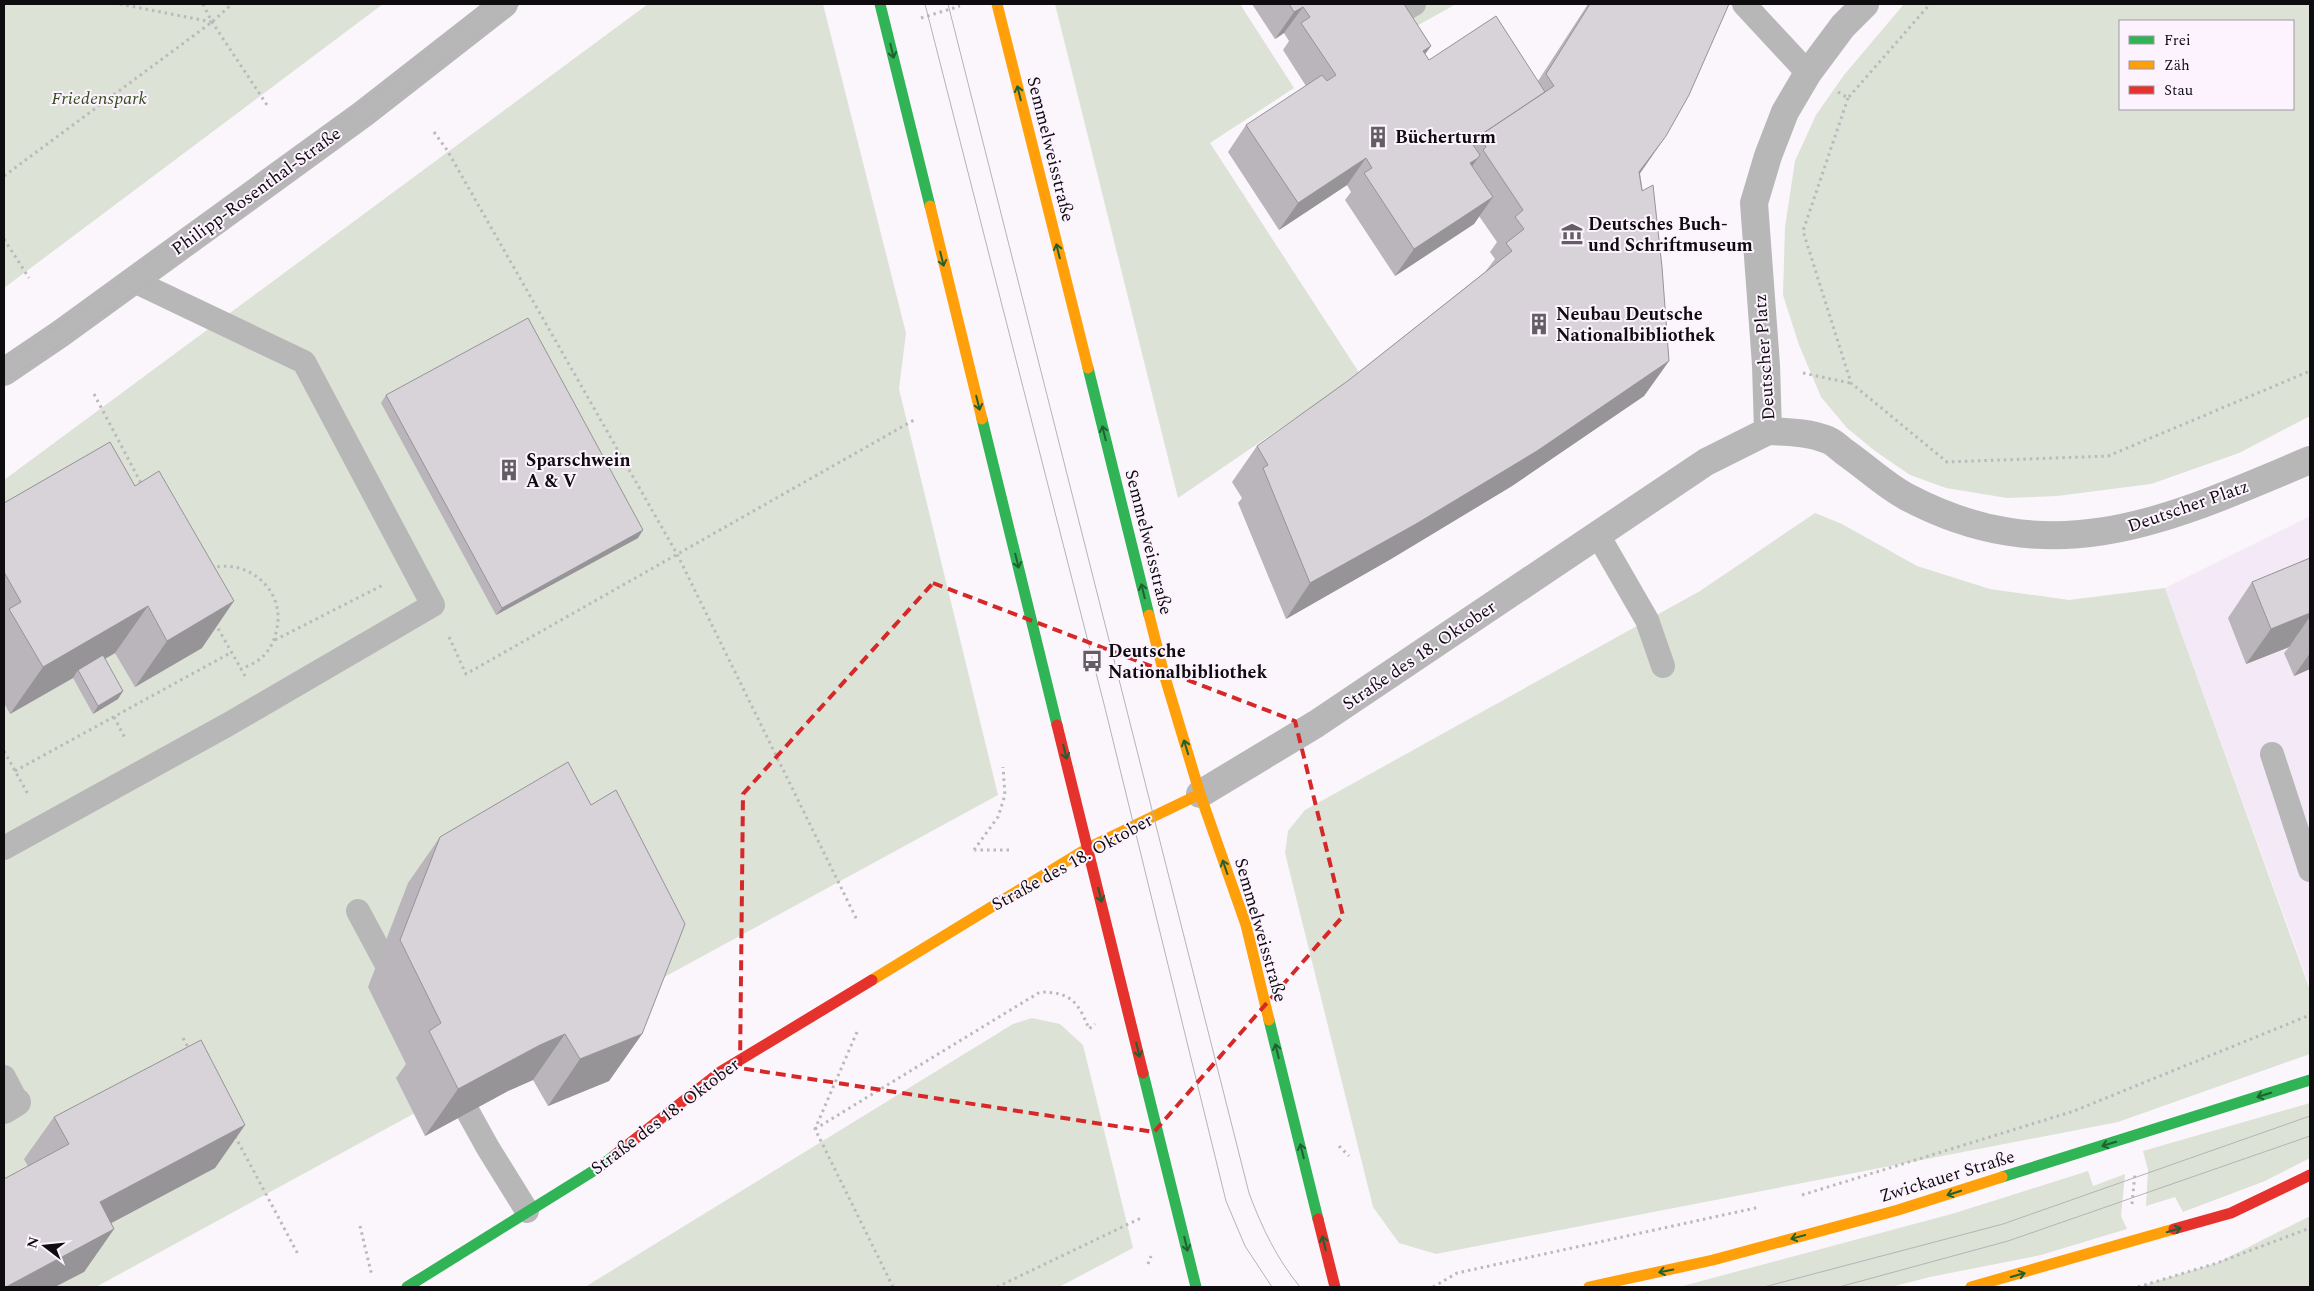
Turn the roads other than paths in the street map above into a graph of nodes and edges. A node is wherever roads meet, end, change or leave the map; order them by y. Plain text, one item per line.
1 (504, 4) edge
2 (880, 4) edge
3 (997, 4) edge
4 (1404, 4) edge
5 (1414, 4) edge
6 (1744, 4) edge
7 (1865, 4) edge
8 (1808, 73) junction
9 (134, 281) junction
10 (4, 372) edge
11 (1768, 430) junction
12 (2310, 460) edge
13 (1598, 535) junction
14 (1663, 666) dead end
15 (2272, 754) dead end
16 (1200, 794) junction
17 (4, 848) edge
18 (1088, 848) junction
19 (2310, 870) edge
20 (358, 911) dead end
21 (406, 999) edge
22 (444, 1069) edge
23 (4, 1077) edge
24 (2310, 1080) edge
25 (10, 1106) edge
26 (2310, 1175) edge
27 (527, 1211) junction
28 (407, 1287) edge
29 (1196, 1287) edge
30 (1335, 1287) edge
31 (1589, 1287) edge
32 (1971, 1287) edge

1 - 9 street, Philipp-Rosenthal-Straße
2 -> 18 main road
16 -> 3 main road, Semmelweisstraße
4 - 5 lane
6 - 8 lane
7 - 8 street, Deutscher Platz
8 - 11 street, Deutscher Platz
9 - 10 street, Philipp-Rosenthal-Straße
9 - 17 lane
11 - 12 street, Deutscher Platz
11 - 13 street, Straße des 18. Oktober
13 - 14 lane
13 - 16 street, Straße des 18. Oktober
15 - 19 lane
16 - 18 main road, Straße des 18. Oktober
30 -> 16 main road, Semmelweisstraße
18 - 27 main road, Straße des 18. Oktober
18 -> 29 main road
20 - 21 lane
22 - 27 lane
23 - 25 lane
24 -> 31 main road, Zwickauer Straße
32 -> 26 main road
27 - 28 main road, Straße des 18. Oktober

